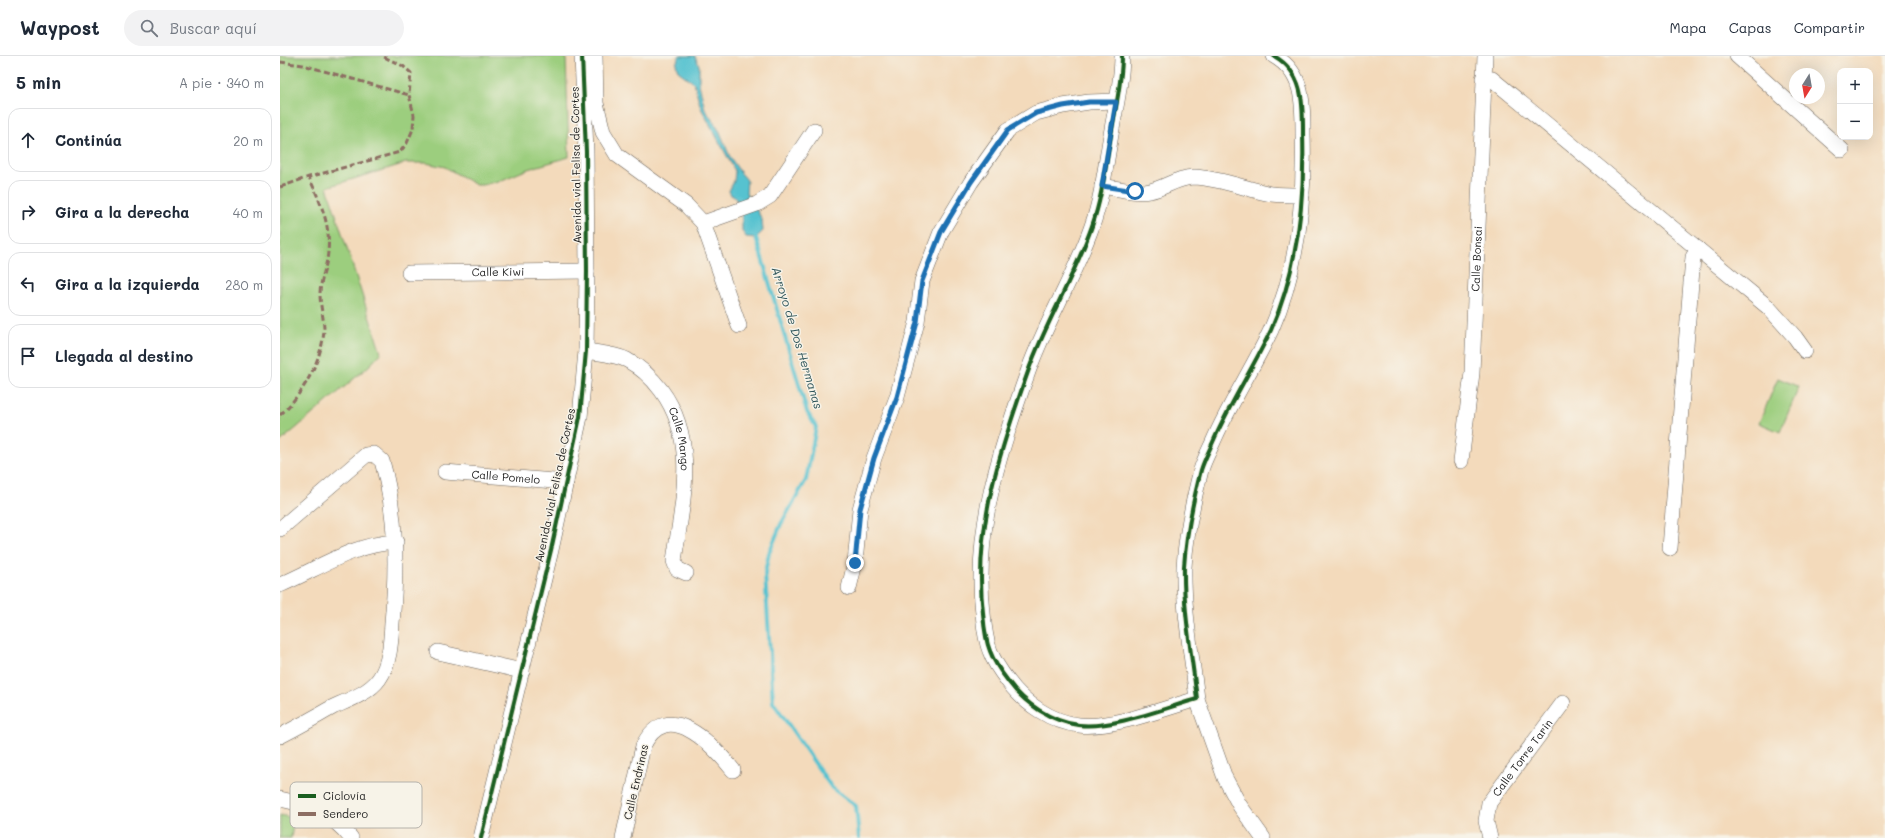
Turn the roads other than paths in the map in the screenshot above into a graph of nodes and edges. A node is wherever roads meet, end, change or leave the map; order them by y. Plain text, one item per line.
1 (582, 56) edge
2 (595, 56) edge
3 (1122, 56) edge
4 (1274, 56) edge
5 (1485, 56) edge
6 (1737, 56) edge
7 (1483, 78) junction
8 (1116, 102) junction
9 (814, 130) dead end
10 (1842, 150) dead end
11 (1102, 186) junction
12 (1302, 195) junction
13 (703, 223) junction
14 (1698, 249) junction
15 (587, 271) junction
16 (409, 273) dead end
17 (739, 326) dead end
18 (586, 351) junction
19 (1805, 351) dead end
20 (1461, 461) dead end
21 (445, 472) dead end
22 (566, 482) junction
23 (280, 529) edge
24 (396, 542) junction
25 (1670, 548) dead end
26 (686, 573) dead end
27 (280, 585) edge
28 (849, 588) dead end
29 (438, 652) dead end
30 (522, 671) junction
31 (1197, 699) junction
32 (1563, 703) dead end
33 (280, 736) edge
34 (733, 770) dead end
35 (280, 799) edge
36 (290, 801) edge
37 (344, 828) edge
38 (352, 838) edge
39 (481, 838) edge
40 (623, 838) edge
41 (1263, 838) edge
42 (1490, 838) edge

1 - 15 street, Avenida vial Felisa de Cortes
2 - 13 street
3 - 8 street
4 - 12 street
5 - 7 street, Calle Bonsai
6 - 10 street
7 - 14 street
7 - 20 street, Calle Bonsai
8 - 11 street
8 - 28 street
9 - 13 street
11 - 12 street
11 - 31 street
12 - 31 street
13 - 17 street
14 - 19 street
14 - 25 street
15 - 16 street, Calle Kiwi
15 - 18 street, Avenida vial Felisa de Cortes
18 - 22 street, Avenida vial Felisa de Cortes
18 - 26 street, Calle Mango
21 - 22 street, Calle Pomelo
22 - 30 street, Avenida vial Felisa de Cortes
23 - 24 street
24 - 27 street
24 - 33 street
29 - 30 street
30 - 39 street, Avenida vial Felisa de Cortes
31 - 41 street
32 - 42 street, Calle Torre Tarin
34 - 40 street, Calle Endrinas
35 - 36 street
37 - 38 street

